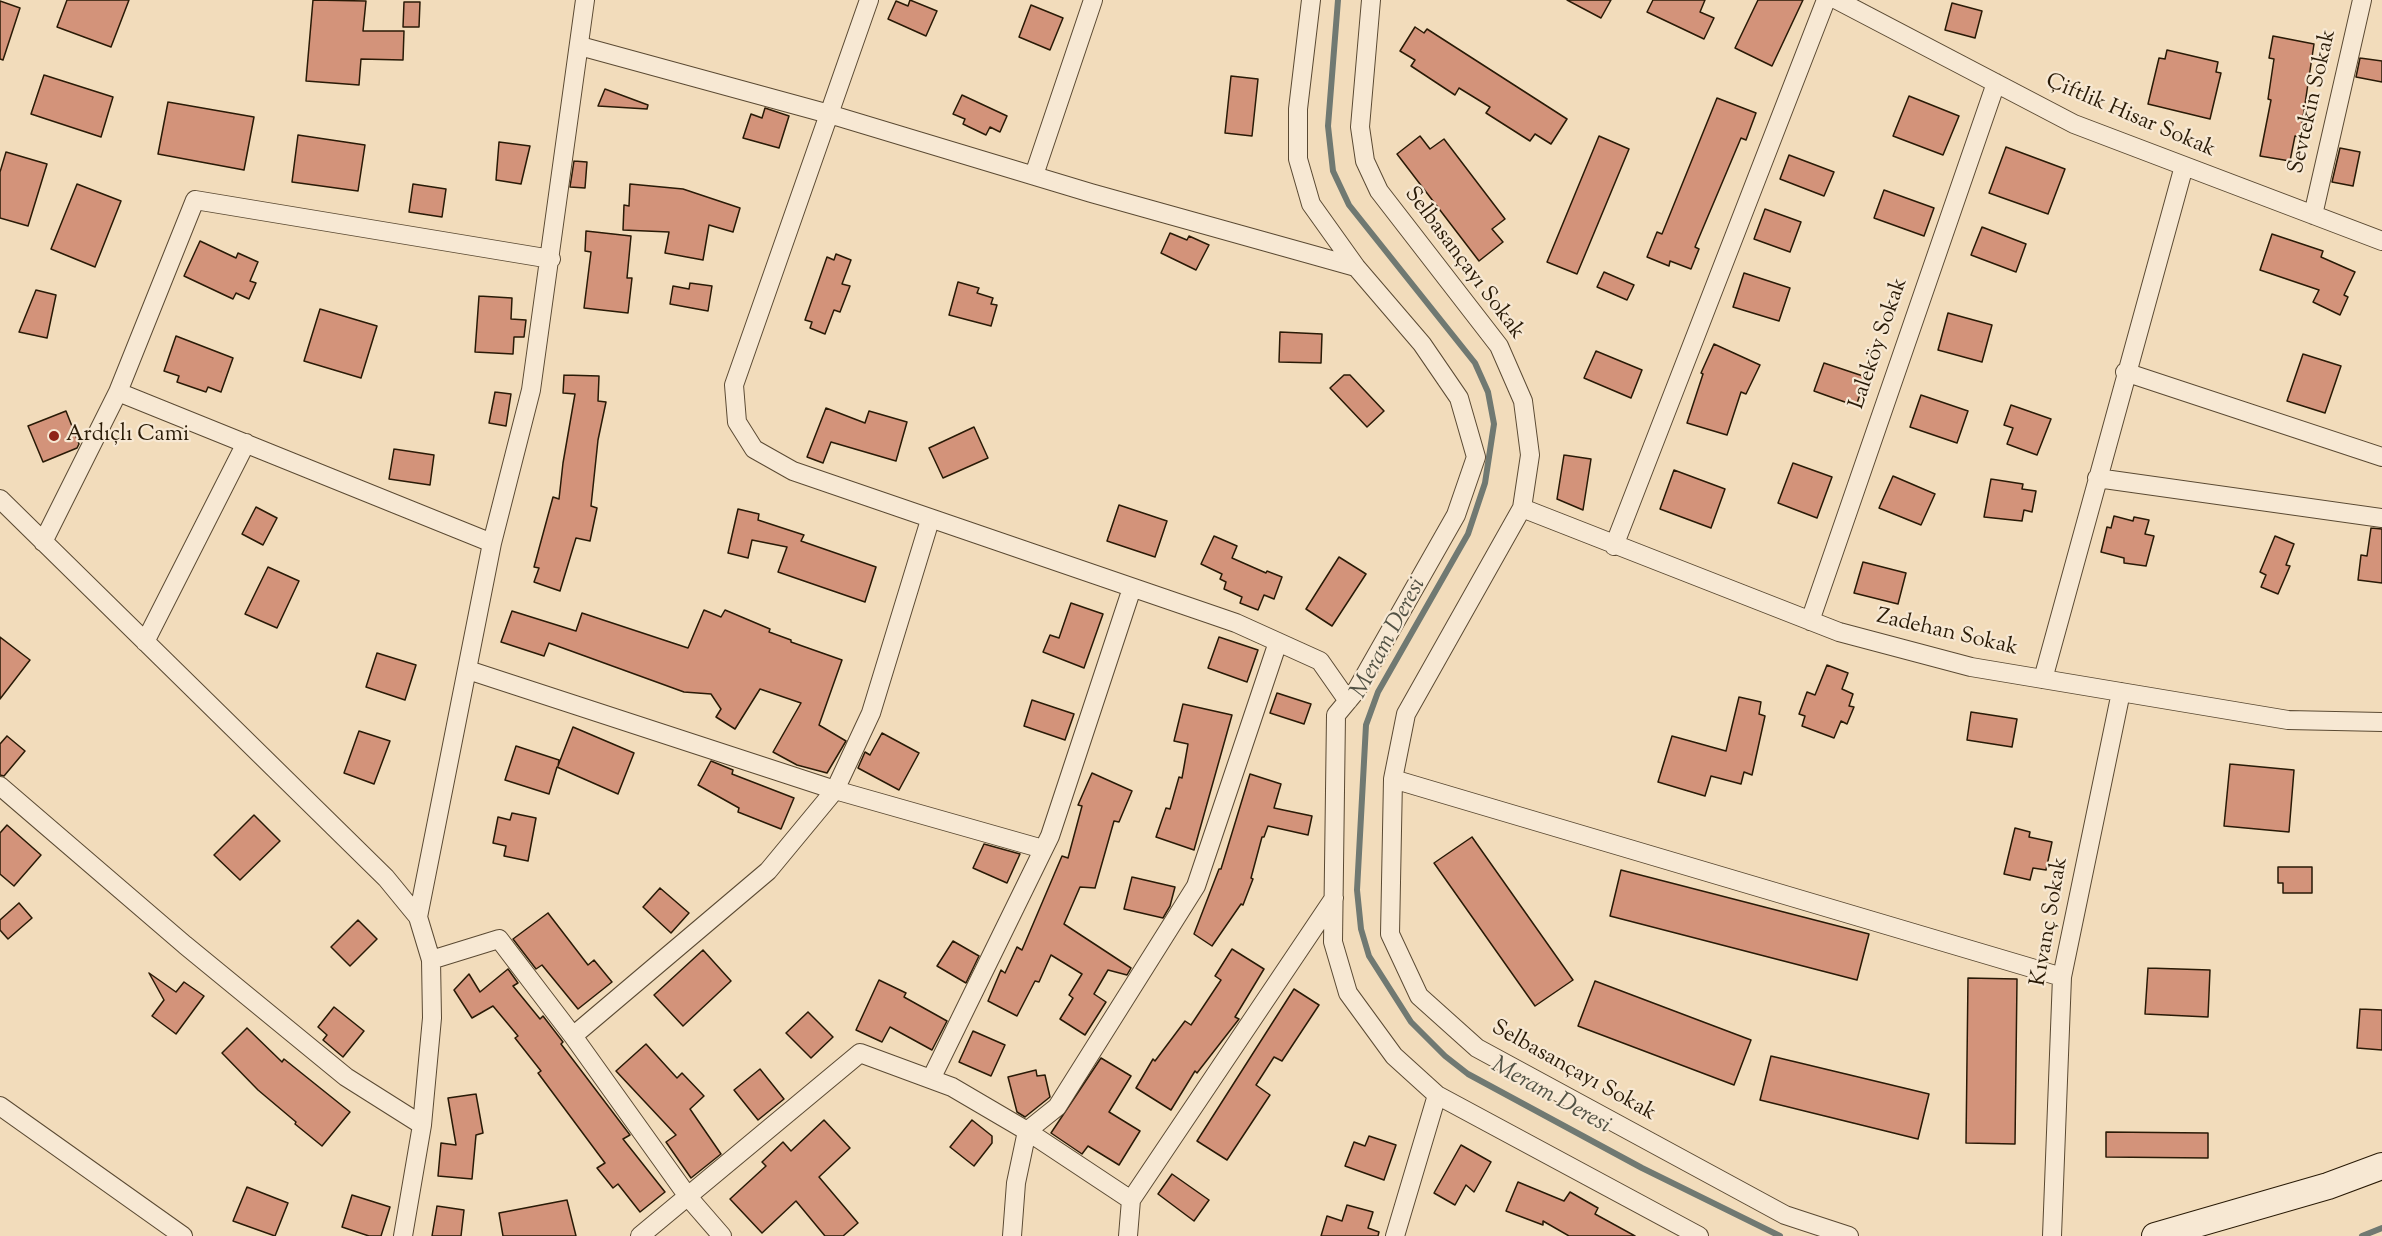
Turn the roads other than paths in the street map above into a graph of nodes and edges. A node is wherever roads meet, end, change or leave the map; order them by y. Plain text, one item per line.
1 (585, 0) edge
2 (869, 0) edge
3 (1093, 0) edge
4 (1311, 0) edge
5 (1371, 0) edge
6 (1826, 0) edge
7 (1837, 0) edge
8 (2362, 0) edge
9 (580, 46) junction
10 (1996, 83) junction
11 (829, 114) junction
12 (2184, 166) junction
13 (1034, 175) junction
14 (2313, 215) junction
15 (2382, 241) edge
16 (550, 259) junction
17 (1356, 267) junction
18 (2125, 372) junction
19 (117, 392) junction
20 (246, 443) junction
21 (2382, 457) edge
22 (2097, 478) junction
23 (0, 499) edge
24 (1522, 508) junction
25 (2382, 518) edge
26 (930, 520) junction
27 (43, 542) junction
28 (492, 543) junction
29 (1614, 546) junction
30 (1132, 588) junction
31 (1810, 621) junction
32 (145, 642) junction
33 (1278, 642) junction
34 (468, 670) junction
35 (2043, 679) junction
36 (2121, 692) junction
37 (1348, 700) junction
38 (2382, 722) edge
39 (1393, 779) junction
40 (0, 786) edge
41 (835, 790) junction
42 (1043, 849) junction
43 (1334, 898) junction
44 (418, 917) junction
45 (431, 960) junction
46 (2062, 977) junction
47 (573, 1036) junction
48 (931, 1079) junction
49 (1437, 1095) junction
50 (0, 1106) edge
51 (422, 1125) junction
52 (1028, 1131) junction
53 (2382, 1166) edge
54 (689, 1198) junction
55 (1131, 1200) junction
56 (1671, 1230) edge
57 (183, 1236) edge
58 (403, 1236) edge
59 (640, 1236) edge
60 (722, 1236) edge
61 (1012, 1236) edge
62 (1128, 1236) edge
63 (1395, 1236) edge
64 (1700, 1236) edge
65 (1849, 1236) edge
66 (2052, 1236) edge
67 (2155, 1236) edge

1 - 9 street
2 - 11 street
3 - 13 street
4 - 17 street
5 - 24 street, Selbasançayı Sokak
6 - 29 street
7 - 10 street, Çiftlik Hisar Sokak
8 - 14 street, Sevtekin Sokak
9 - 11 street
9 - 16 street
10 - 12 street, Çiftlik Hisar Sokak
10 - 31 street, Laleköy Sokak
11 - 13 street
11 - 26 street
12 - 14 street, Çiftlik Hisar Sokak
12 - 18 street
13 - 17 street
14 - 15 street, Çiftlik Hisar Sokak
16 - 19 street
16 - 28 street
17 - 37 street
18 - 21 street
18 - 22 street
19 - 20 street
19 - 27 street
20 - 28 street
20 - 32 street
22 - 25 street
22 - 35 street
23 - 27 street
24 - 29 street, Zadehan Sokak
24 - 39 street, Selbasançayı Sokak
26 - 30 street
26 - 41 street
27 - 32 street
28 - 34 street
29 - 31 street, Zadehan Sokak
30 - 33 street
30 - 42 street
31 - 35 street, Zadehan Sokak
32 - 44 street
33 - 37 street
33 - 52 street
34 - 41 street
34 - 44 street
35 - 36 street, Zadehan Sokak
36 - 38 street, Zadehan Sokak
36 - 46 street, Kıvanç Sokak
37 - 43 street
39 - 46 street
39 - 65 street, Selbasançayı Sokak
40 - 51 street
41 - 42 street
41 - 47 street
42 - 48 street
43 - 49 street
43 - 55 street
44 - 45 street
45 - 47 street
45 - 51 street
46 - 66 street, Kıvanç Sokak
47 - 54 street
48 - 52 street
48 - 54 street
49 - 56 street
49 - 63 street
50 - 57 street
51 - 58 street
52 - 55 street
52 - 61 street
53 - 67 street
54 - 59 street
54 - 60 street
55 - 62 street
56 - 64 street

